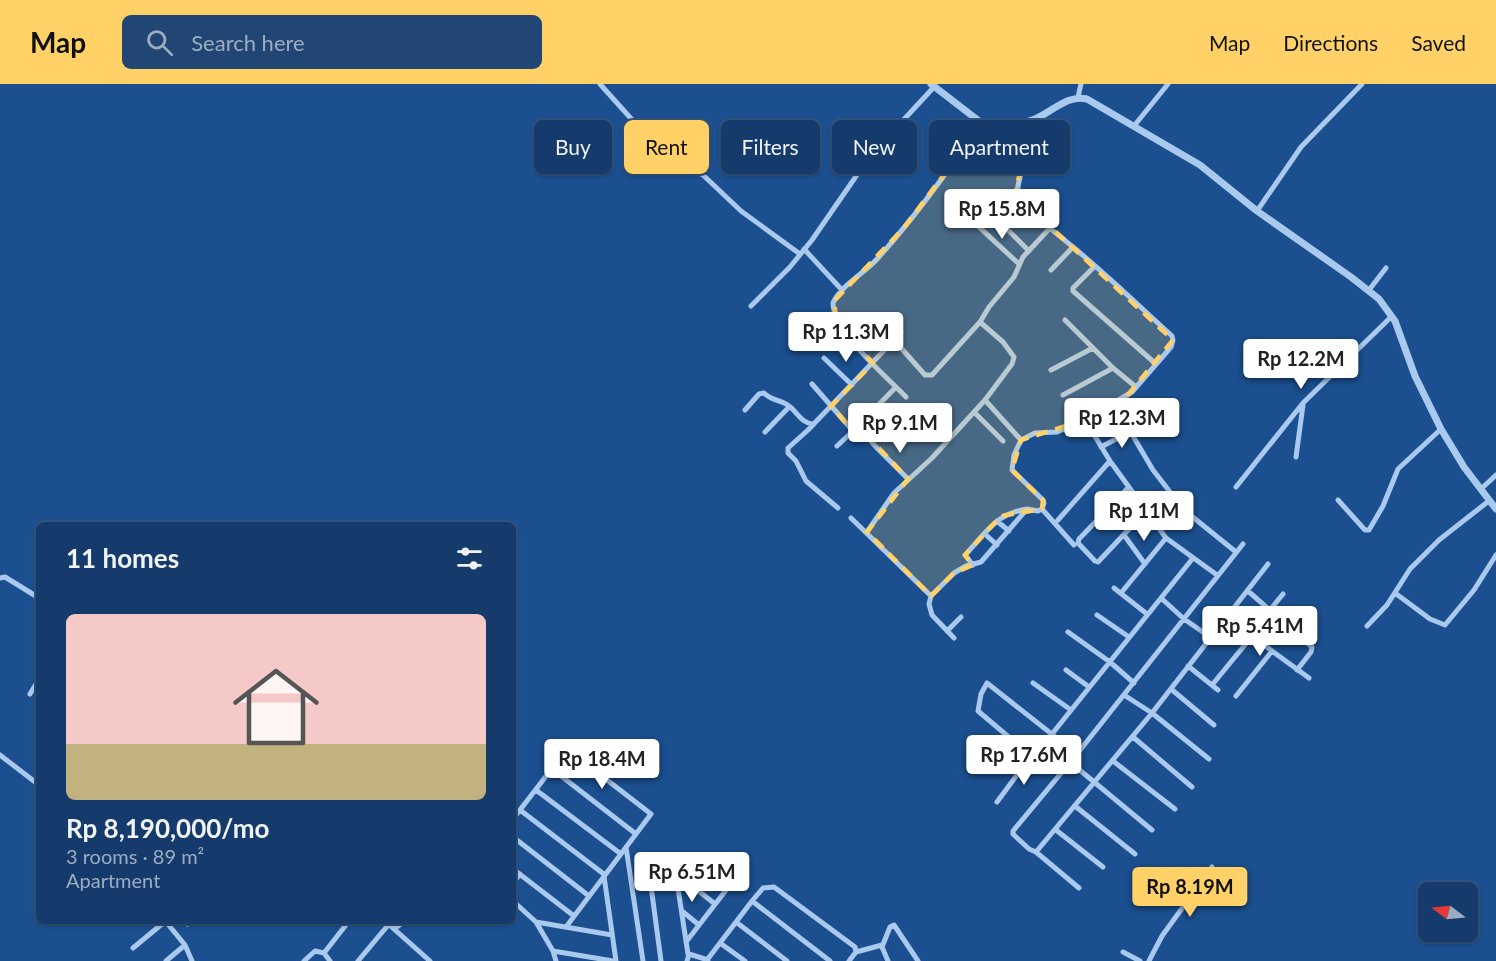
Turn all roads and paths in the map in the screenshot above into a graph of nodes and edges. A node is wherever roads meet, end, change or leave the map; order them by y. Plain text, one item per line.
1 (600, 84) edge
2 (1081, 84) edge
3 (1168, 84) edge
4 (1362, 84) edge
5 (933, 85) edge
6 (1078, 97) junction
7 (977, 120) edge
8 (1029, 120) edge
9 (1134, 126) junction
10 (947, 174) edge
11 (1022, 174) edge
12 (952, 202) dead end
13 (1257, 211) junction
14 (991, 213) dead end
15 (1050, 228) junction
16 (1074, 247) junction
17 (1029, 251) junction
18 (802, 252) junction
19 (1019, 264) junction
20 (1095, 266) junction
21 (1386, 268) dead end
22 (1051, 270) dead end
23 (842, 290) junction
24 (1369, 290) junction
25 (751, 306) dead end
26 (1392, 316) junction
27 (1065, 320) dead end
28 (981, 322) junction
29 (876, 324) dead end
30 (901, 331) dead end
31 (894, 340) junction
32 (1093, 348) junction
33 (824, 358) dead end
34 (873, 363) junction
35 (1156, 364) junction
36 (1113, 368) junction
37 (1051, 370) dead end
38 (812, 384) dead end
39 (852, 385) junction
40 (896, 387) junction
41 (1136, 387) junction
42 (1063, 395) dead end
43 (906, 397) dead end
44 (985, 400) junction
45 (1304, 403) junction
46 (831, 406) junction
47 (789, 407) junction
48 (745, 410) dead end
49 (974, 412) junction
50 (1085, 420) junction
51 (813, 424) junction
52 (855, 429) junction
53 (1441, 429) junction
54 (765, 432) dead end
55 (1021, 440) junction
56 (1003, 441) dead end
57 (837, 446) dead end
58 (1101, 447) junction
59 (1296, 458) dead end
60 (1110, 461) junction
61 (1496, 475) edge
62 (909, 479) junction
63 (1129, 487) junction
64 (1236, 487) dead end
65 (1481, 489) junction
66 (1173, 497) junction
67 (1338, 500) dead end
68 (1490, 500) junction
69 (838, 508) dead end
70 (1496, 508) edge
71 (1027, 509) junction
72 (1042, 509) junction
73 (1148, 513) junction
74 (851, 518) dead end
75 (1058, 520) dead end
76 (997, 521) junction
77 (1009, 531) junction
78 (867, 532) junction
79 (985, 534) junction
80 (1124, 535) junction
81 (1166, 538) junction
82 (1243, 544) dead end
83 (997, 545) junction
84 (1074, 545) dead end
85 (1236, 552) junction
86 (1496, 555) edge
87 (1193, 558) junction
88 (1145, 564) junction
89 (1268, 564) dead end
90 (973, 565) junction
91 (1217, 574) junction
92 (0, 578) edge
93 (1114, 588) dead end
94 (1248, 591) junction
95 (1121, 593) junction
96 (1395, 593) junction
97 (1283, 594) dead end
98 (36, 596) edge
99 (931, 596) junction
100 (1161, 598) junction
101 (1270, 610) junction
102 (1147, 614) junction
103 (1097, 615) dead end
104 (1228, 615) junction
105 (961, 617) dead end
106 (1184, 619) junction
107 (1367, 626) dead end
108 (947, 632) junction
109 (1068, 632) dead end
110 (1253, 635) junction
111 (1129, 637) junction
112 (954, 638) dead end
113 (1210, 638) junction
114 (1272, 651) junction
115 (1110, 662) junction
116 (1188, 666) junction
117 (1066, 670) dead end
118 (1297, 670) junction
119 (1309, 678) dead end
120 (1033, 683) dead end
121 (1134, 683) junction
122 (36, 684) edge
123 (1212, 685) junction
124 (1089, 687) junction
125 (1171, 689) junction
126 (1218, 690) dead end
127 (30, 694) dead end
128 (1124, 695) junction
129 (1236, 696) dead end
130 (1071, 710) junction
131 (1152, 713) junction
132 (1214, 725) dead end
133 (1052, 734) junction
134 (1132, 737) junction
135 (1077, 754) junction
136 (0, 755) edge
137 (1031, 756) junction
138 (1209, 759) dead end
139 (1113, 760) junction
140 (1070, 762) junction
141 (552, 769) junction
142 (36, 783) edge
143 (1094, 783) junction
144 (1192, 787) dead end
145 (536, 790) junction
146 (998, 802) dead end
147 (1075, 806) junction
148 (1175, 809) dead end
149 (520, 810) junction
150 (516, 815) edge
151 (1056, 830) junction
152 (1152, 830) dead end
153 (636, 834) junction
154 (516, 839) edge
155 (626, 847) junction
156 (1036, 852) junction
157 (621, 854) junction
158 (1135, 854) dead end
159 (648, 856) dead end
160 (673, 856) dead end
161 (706, 865) dead end
162 (1103, 867) dead end
163 (1212, 867) dead end
164 (516, 871) edge
165 (740, 872) dead end
166 (676, 873) junction
167 (520, 874) junction
168 (604, 876) junction
169 (516, 879) edge
170 (731, 884) junction
171 (1079, 888) dead end
172 (589, 896) junction
173 (752, 901) junction
174 (516, 904) edge
175 (715, 904) junction
176 (681, 911) junction
177 (574, 916) junction
178 (536, 922) junction
179 (736, 922) junction
180 (163, 924) edge
181 (169, 924) edge
182 (347, 924) edge
183 (389, 925) edge
184 (699, 925) junction
185 (566, 927) junction
186 (612, 935) junction
187 (686, 942) junction
188 (720, 943) junction
189 (185, 945) junction
190 (882, 945) junction
191 (133, 948) dead end
192 (553, 951) junction
193 (856, 952) junction
194 (1123, 952) dead end
195 (324, 953) junction
196 (688, 954) junction
197 (166, 961) edge
198 (192, 961) edge
199 (304, 961) edge
200 (330, 961) edge
201 (358, 961) edge
202 (430, 961) edge
203 (556, 961) edge
204 (615, 961) edge
205 (643, 961) edge
206 (661, 961) edge
207 (687, 961) edge
208 (708, 961) edge
209 (745, 961) edge
210 (787, 961) edge
211 (830, 961) edge
212 (849, 961) edge
213 (888, 961) edge
214 (918, 961) edge
215 (1140, 961) edge
216 (1149, 961) edge

1 - 18 street
2 - 6 street
3 - 9 street
4 - 13 street
5 - 7 street
5 - 18 street
6 - 8 street
6 - 9 street
9 - 13 street
10 - 23 street
11 - 15 street
12 - 19 street
13 - 24 street
14 - 17 street
15 - 16 street
15 - 17 street
16 - 20 street
16 - 22 street
17 - 19 street
18 - 23 street
18 - 25 street
19 - 28 street
20 - 35 street
20 - 35 street
21 - 24 street
23 - 34 street
24 - 26 street
26 - 45 street
26 - 53 street
27 - 32 street
28 - 31 street
28 - 44 street
29 - 31 street
30 - 31 street
31 - 34 street
32 - 36 street
32 - 37 street
33 - 39 street
34 - 39 street
34 - 40 street
35 - 41 street
36 - 41 street
36 - 42 street
38 - 46 street
39 - 46 street
40 - 43 street
40 - 52 street
41 - 50 street
44 - 49 street
44 - 55 street
45 - 59 street
45 - 64 street
46 - 51 street
46 - 52 street
47 - 48 street
47 - 51 street
47 - 54 street
49 - 56 street
49 - 62 street
50 - 55 street
50 - 58 street
51 - 69 street
52 - 57 street
52 - 62 street
53 - 65 street
53 - 67 street
55 - 72 street
58 - 60 street
58 - 66 street
60 - 63 street
60 - 75 street
61 - 65 street
62 - 78 street
63 - 73 street
63 - 80 street
65 - 68 street
66 - 73 street
66 - 85 street
68 - 70 street
68 - 96 street
71 - 72 street
71 - 76 street
71 - 77 street
72 - 84 street
73 - 80 street
73 - 81 street
74 - 78 street
76 - 77 street
76 - 79 street
77 - 83 street
78 - 99 street
79 - 83 street
79 - 90 street
80 - 88 street
81 - 87 street
81 - 88 street
82 - 85 street
83 - 90 street
85 - 91 street
86 - 96 street
87 - 91 street
87 - 100 street
88 - 95 street
89 - 94 street
90 - 99 street
91 - 106 street
92 - 98 street
93 - 95 street
94 - 101 street
94 - 104 street
95 - 102 street
96 - 107 street
97 - 101 street
99 - 108 street
100 - 102 street
100 - 106 street
101 - 118 street
102 - 111 street
103 - 111 street
104 - 110 street
104 - 113 street
105 - 108 street
106 - 113 street
106 - 121 street
108 - 112 street
109 - 115 street
110 - 114 street
110 - 123 street
111 - 115 street
113 - 116 street
114 - 118 street
114 - 129 street
115 - 121 street
115 - 124 street
116 - 123 street
116 - 125 street
117 - 124 street
118 - 119 street
120 - 130 street
121 - 128 street
122 - 127 street
123 - 126 street
124 - 130 street
125 - 131 street
125 - 132 street
128 - 131 street
128 - 135 street
130 - 133 street
131 - 134 street
131 - 138 street
133 - 135 street
133 - 137 street
133 - 137 street
134 - 139 street
134 - 144 street
135 - 140 street
136 - 142 street
137 - 146 street
139 - 143 street
139 - 148 street
140 - 143 street
140 - 156 street
141 - 145 street
141 - 153 street
141 - 153 street
143 - 147 street
143 - 152 street
145 - 149 street
145 - 157 street
147 - 151 street
147 - 158 street
149 - 150 street
149 - 168 street
151 - 156 street
151 - 162 street
153 - 155 street
154 - 172 street
155 - 157 street
155 - 205 street
156 - 171 street
157 - 168 street
159 - 206 street
160 - 166 street
161 - 170 street
163 - 216 street
164 - 167 street
165 - 170 street
166 - 175 street
166 - 176 street
167 - 169 street
167 - 177 street
168 - 172 street
168 - 186 street
170 - 175 street
172 - 177 street
173 - 179 street
173 - 193 street
173 - 211 street
174 - 178 street
175 - 184 street
176 - 184 street
176 - 187 street
177 - 185 street
178 - 185 street
178 - 192 street
179 - 188 street
179 - 210 street
180 - 191 street
181 - 189 street
182 - 195 street
183 - 201 street
183 - 202 street
184 - 187 street
185 - 186 street
186 - 204 street
187 - 196 street
188 - 208 street
188 - 209 street
189 - 197 street
189 - 198 street
190 - 193 street
190 - 213 street
190 - 214 street
192 - 203 street
192 - 204 street
193 - 212 street
194 - 215 street
195 - 199 street
195 - 200 street
196 - 207 street
196 - 208 street

